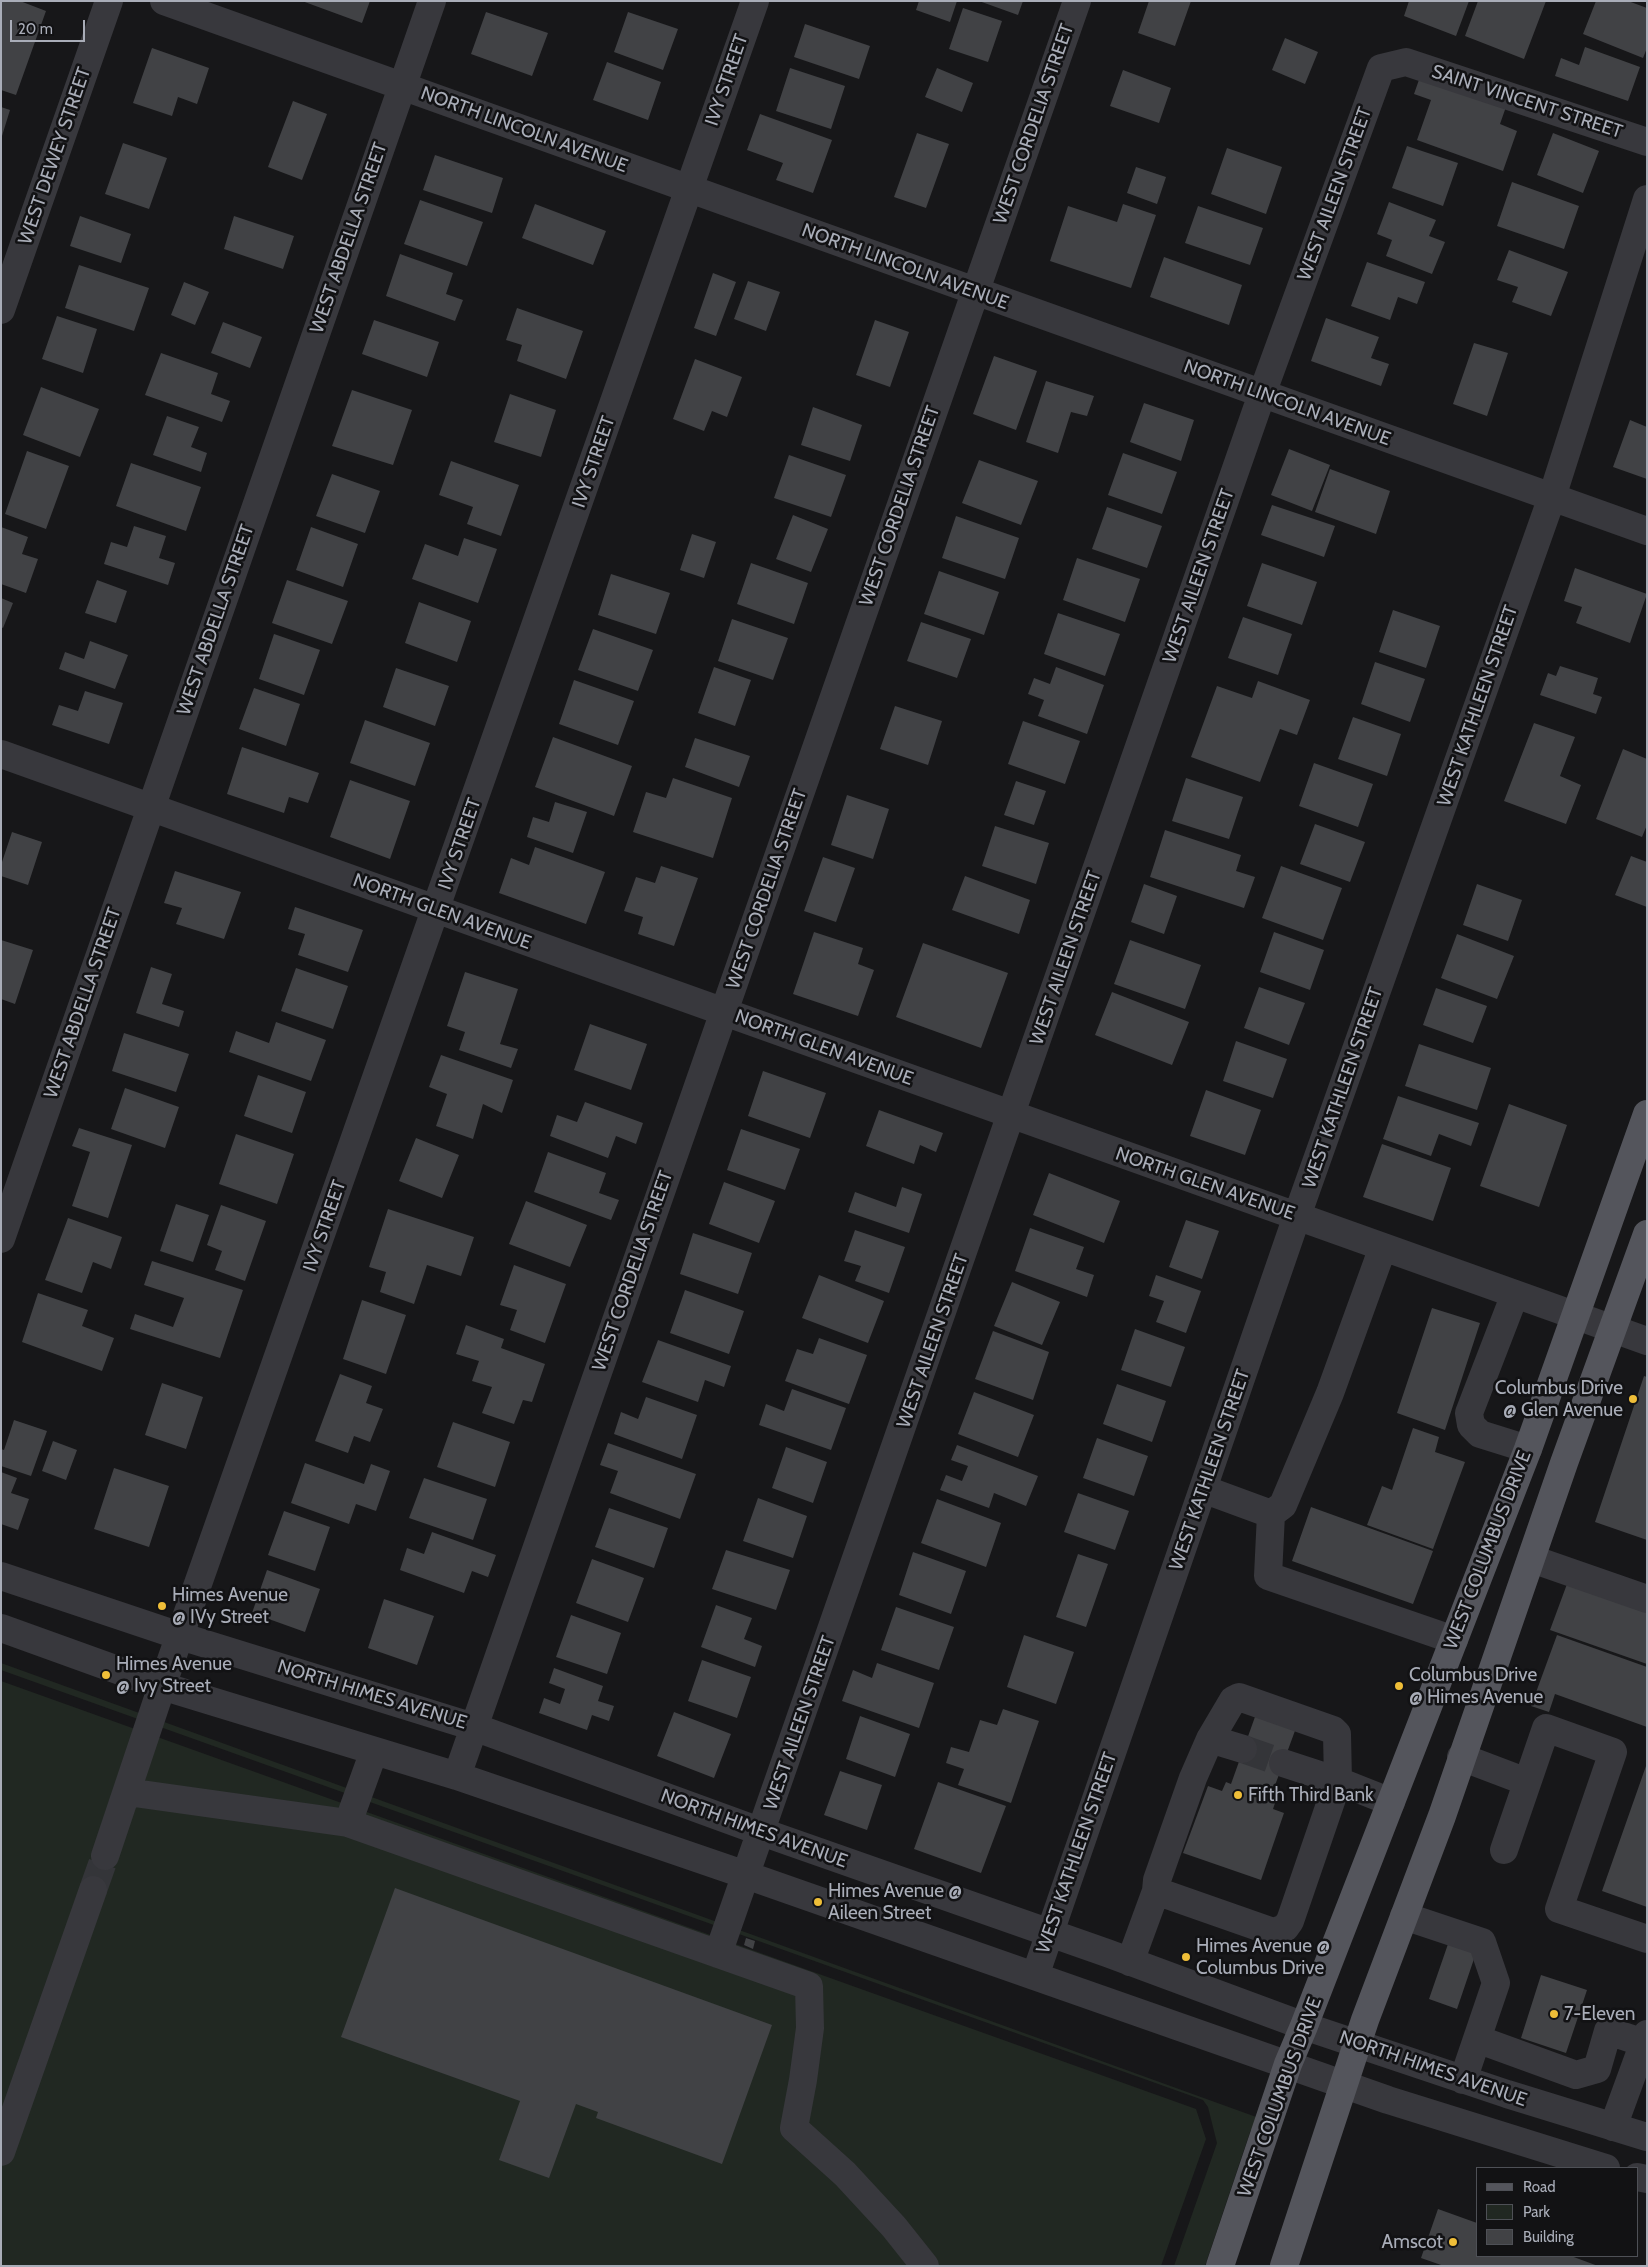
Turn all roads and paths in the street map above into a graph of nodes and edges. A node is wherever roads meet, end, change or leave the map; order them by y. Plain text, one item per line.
1 (109, 1) edge
2 (164, 1) edge
3 (432, 1) edge
4 (755, 1) edge
5 (1077, 1) edge
6 (1406, 62) joint
7 (402, 86) junction
8 (1647, 142) edge
9 (689, 188) junction
10 (1647, 199) edge
11 (975, 292) junction
12 (1, 310) edge
13 (1262, 394) junction
14 (1552, 497) junction
15 (1647, 531) edge
16 (1, 754) edge
17 (150, 808) junction
18 (437, 910) junction
19 (724, 1012) junction
20 (1647, 1114) edge
21 (1012, 1115) junction
22 (1297, 1216) junction
23 (1647, 1234) edge
24 (1, 1239) edge
25 (1383, 1247) junction
26 (1515, 1294) junction
27 (1576, 1316) junction
28 (1614, 1329) junction
29 (1647, 1341) edge
30 (1528, 1449) junction
31 (1203, 1489) junction
32 (1271, 1514) junction
33 (1532, 1559) junction
34 (1, 1576) edge
35 (1647, 1599) edge
36 (1, 1628) edge
37 (180, 1636) junction
38 (1454, 1640) junction
39 (162, 1686) junction
40 (474, 1727) junction
41 (1210, 1739) junction
42 (1243, 1749) tunnel mouth
43 (374, 1751) junction
44 (1461, 1757) junction
45 (1284, 1763) tunnel mouth
46 (457, 1776) junction
47 (1338, 1781) junction
48 (1527, 1782) junction
49 (127, 1792) junction
50 (1391, 1802) junction
51 (348, 1823) junction
52 (762, 1832) junction
53 (1504, 1850) dead end
54 (105, 1856) tunnel mouth
55 (746, 1875) junction
56 (93, 1890) tunnel mouth
57 (1156, 1891) junction
58 (1404, 1916) junction
59 (1050, 1934) junction
60 (1647, 1940) edge
61 (718, 1954) junction
62 (1130, 1962) junction
63 (1035, 1976) junction
64 (1304, 2026) junction
65 (1645, 2038) edge
66 (1477, 2039) junction
67 (1357, 2044) junction
68 (1288, 2064) junction
69 (1463, 2080) junction
70 (1344, 2085) junction
71 (1613, 2127) junction
72 (1647, 2137) edge
73 (1, 2152) edge
74 (1549, 2160) edge
75 (1599, 2167) edge
76 (925, 2266) edge
77 (1220, 2266) edge
78 (1284, 2266) edge

1 - 12 street, WEST DEWEY STREET
2 - 7 street, NORTH LINCOLN AVENUE
3 - 7 street, WEST ABDELLA STREET
4 - 9 street, IVY STREET
5 - 11 street, WEST CORDELIA STREET
6 - 8 street, SAINT VINCENT STREET
6 - 13 street, WEST AILEEN STREET
7 - 9 street, NORTH LINCOLN AVENUE
7 - 17 street, WEST ABDELLA STREET
9 - 11 street, NORTH LINCOLN AVENUE
9 - 18 street, IVY STREET
10 - 14 street, WEST KATHLEEN STREET
11 - 13 street, NORTH LINCOLN AVENUE
11 - 19 street, WEST CORDELIA STREET
13 - 14 street, NORTH LINCOLN AVENUE
13 - 21 street, WEST AILEEN STREET
14 - 15 street, NORTH LINCOLN AVENUE
14 - 22 street, WEST KATHLEEN STREET
16 - 17 street, NORTH GLEN AVENUE
17 - 18 street, NORTH GLEN AVENUE
17 - 24 street, WEST ABDELLA STREET
18 - 19 street, NORTH GLEN AVENUE
18 - 37 street, IVY STREET
19 - 21 street, NORTH GLEN AVENUE
19 - 40 street, WEST CORDELIA STREET
20 - 27 main road, WEST COLUMBUS DRIVE
21 - 22 street, NORTH GLEN AVENUE
21 - 52 street, WEST AILEEN STREET
22 - 25 street, NORTH GLEN AVENUE
22 - 31 street, WEST KATHLEEN STREET
23 - 28 main road
25 - 26 street, NORTH GLEN AVENUE
25 - 32 street
26 - 27 street, NORTH GLEN AVENUE
26 - 30 street
27 - 28 street, NORTH GLEN AVENUE
27 - 30 main road, WEST COLUMBUS DRIVE
28 - 29 street, NORTH GLEN AVENUE
28 - 33 main road
30 - 38 main road, WEST COLUMBUS DRIVE
31 - 32 street
31 - 59 street, WEST KATHLEEN STREET
32 - 38 street
33 - 35 street
33 - 44 main road
34 - 37 street, NORTH HIMES AVENUE
36 - 39 street
37 - 39 street, IVY STREET
37 - 40 street, NORTH HIMES AVENUE
38 - 50 main road, WEST COLUMBUS DRIVE
39 - 43 street
39 - 49 street, IVY STREET
40 - 46 street, WEST CORDELIA STREET
40 - 52 street, NORTH HIMES AVENUE
41 - 42 street
41 - 47 street
41 - 57 street
43 - 46 street
43 - 51 street
44 - 48 street
44 - 58 main road
45 - 47 street
46 - 55 street
47 - 50 street
47 - 57 street
48 - 53 street
48 - 60 street
49 - 51 street
49 - 54 street, IVY STREET
50 - 64 main road, WEST COLUMBUS DRIVE
51 - 61 street
52 - 55 street, WEST AILEEN STREET
52 - 59 street, NORTH HIMES AVENUE
55 - 61 street, WEST AILEEN STREET
55 - 63 street
56 - 73 street
57 - 62 street
58 - 66 street
58 - 67 main road
59 - 62 street, NORTH HIMES AVENUE
59 - 63 street, WEST KATHLEEN STREET
61 - 76 street
62 - 64 street, NORTH HIMES AVENUE
63 - 68 street
64 - 67 street, NORTH HIMES AVENUE
64 - 68 main road, WEST COLUMBUS DRIVE
65 - 66 street
65 - 71 street
66 - 69 street
67 - 69 street, NORTH HIMES AVENUE
67 - 70 main road
68 - 70 street
68 - 77 main road, WEST COLUMBUS DRIVE
69 - 71 street, NORTH HIMES AVENUE
70 - 74 street
70 - 78 main road
71 - 72 street, NORTH HIMES AVENUE
74 - 75 street

